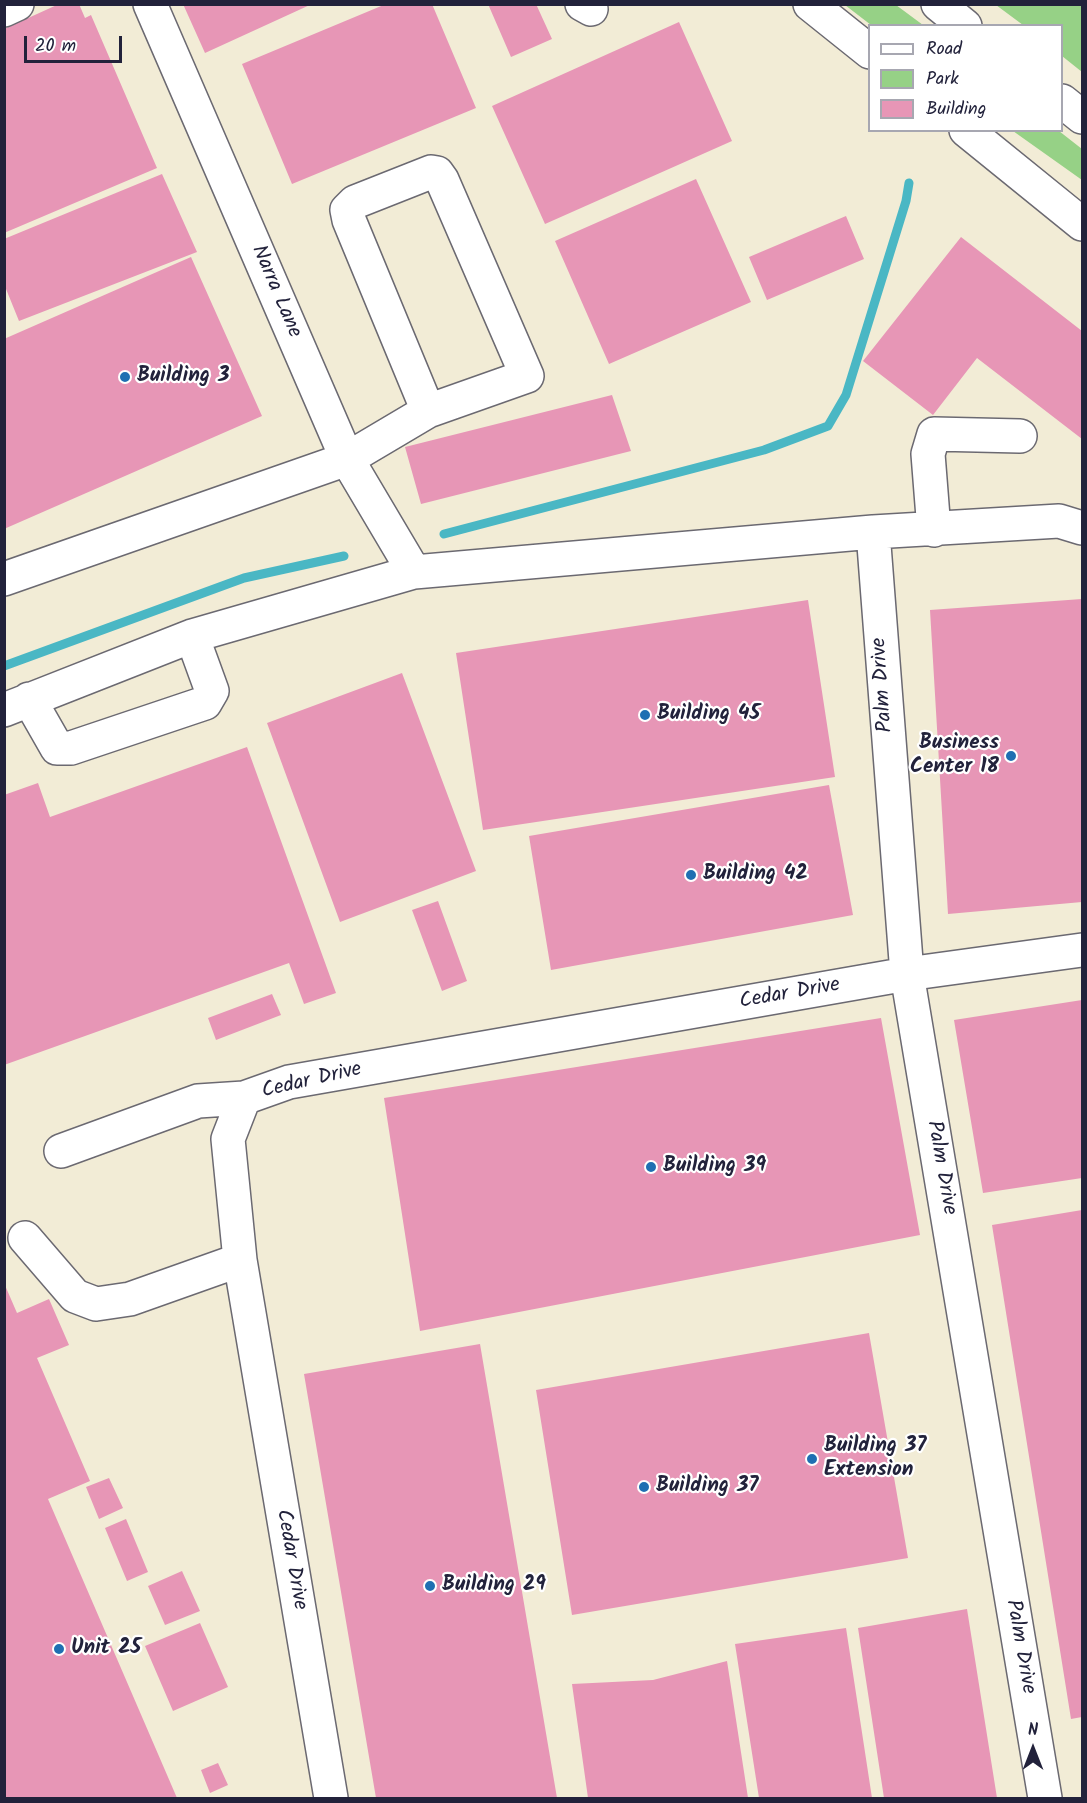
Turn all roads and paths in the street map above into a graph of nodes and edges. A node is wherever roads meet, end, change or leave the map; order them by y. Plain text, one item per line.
1 (17, 4) edge
2 (150, 4) edge
3 (810, 4) edge
4 (939, 4) edge
5 (4, 10) edge
6 (963, 24) edge
7 (868, 50) edge
8 (1063, 102) edge
9 (1083, 117) edge
10 (968, 132) edge
11 (1083, 224) edge
12 (428, 411) junction
13 (1020, 436) dead end
14 (347, 459) junction
15 (1075, 518) edge
16 (934, 530) junction
17 (873, 532) junction
18 (414, 572) junction
19 (4, 579) edge
20 (192, 636) junction
21 (17, 704) edge
22 (1083, 950) edge
23 (907, 974) junction
24 (244, 1098) junction
25 (61, 1151) dead end
26 (25, 1238) dead end
27 (240, 1260) junction
28 (331, 1798) edge
29 (1045, 1798) edge

1 - 5 street
2 - 14 street, Narra Lane
3 - 7 street
4 - 6 street
8 - 9 street
10 - 11 street
12 - 12 street
12 - 14 street
13 - 16 street
14 - 18 street, Narra Lane
14 - 19 street
15 - 16 street
16 - 17 street
17 - 18 street
17 - 23 street, Palm Drive
18 - 20 street
20 - 21 street
20 - 21 street
22 - 23 street, Cedar Drive
23 - 24 street, Cedar Drive
23 - 29 street, Palm Drive
24 - 25 street
24 - 27 street, Cedar Drive
26 - 27 street
27 - 28 street, Cedar Drive

